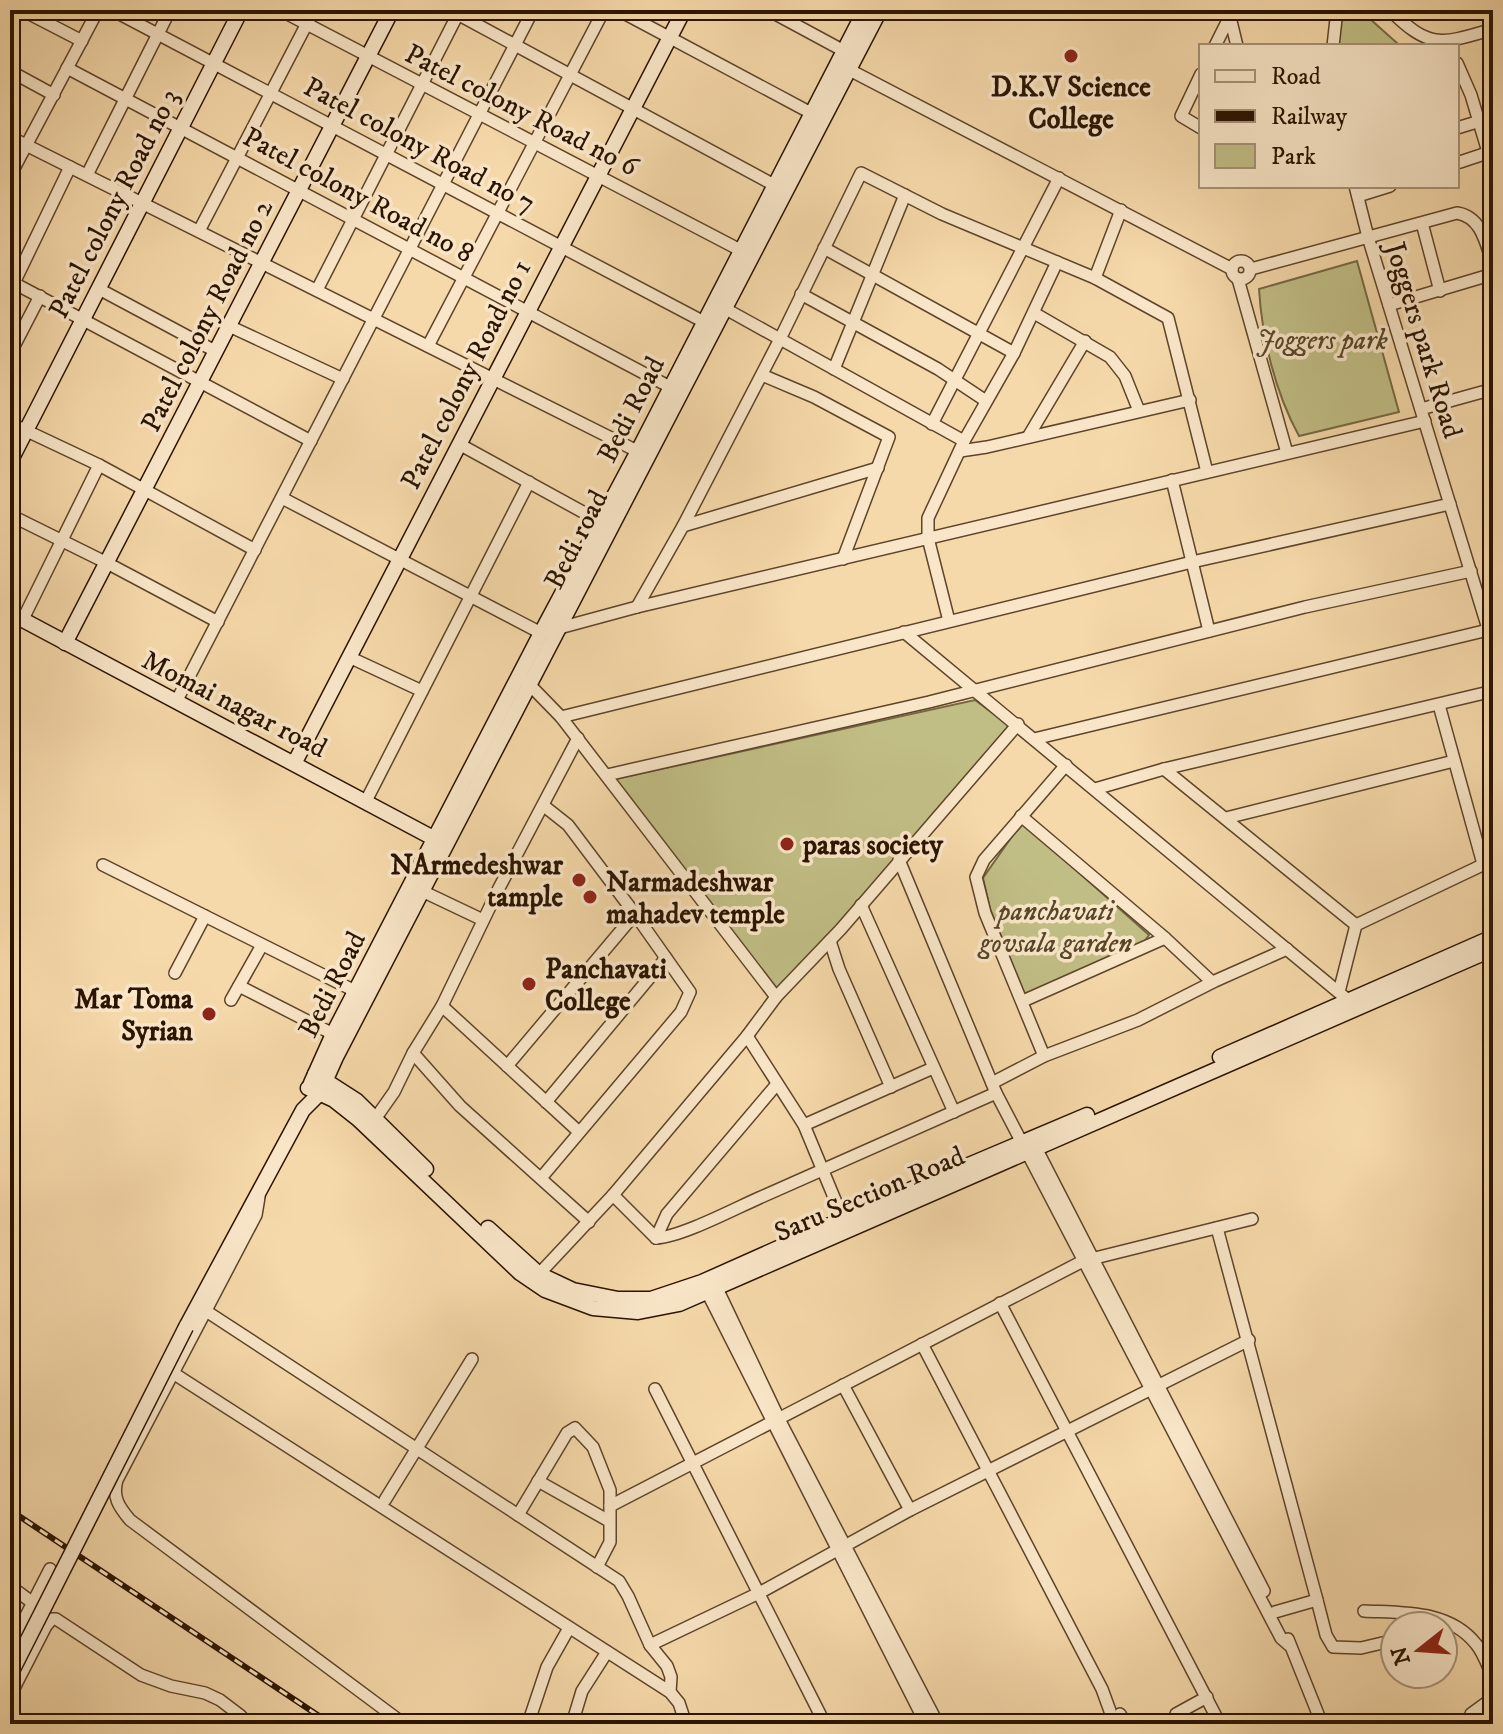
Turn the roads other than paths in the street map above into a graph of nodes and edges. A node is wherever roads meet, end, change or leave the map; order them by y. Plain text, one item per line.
1 (22, 10) edge
2 (98, 10) edge
3 (112, 10) edge
4 (170, 10) edge
5 (241, 10) edge
6 (280, 10) edge
7 (314, 10) edge
8 (392, 10) edge
9 (533, 10) edge
10 (604, 10) edge
11 (618, 10) edge
12 (684, 10) edge
13 (768, 10) edge
14 (865, 10) edge
15 (880, 10) edge
16 (1337, 10) edge
17 (1390, 10) edge
18 (456, 11) edge
19 (1231, 13) edge
20 (306, 24) junction
21 (1493, 29) edge
22 (157, 34) junction
23 (669, 37) junction
24 (82, 41) junction
25 (1216, 44) edge
26 (1237, 44) edge
27 (1333, 44) edge
28 (1447, 44) edge
29 (515, 45) junction
30 (369, 56) junction
31 (843, 61) junction
32 (214, 63) junction
33 (67, 68) junction
34 (1459, 68) edge
35 (10, 71) edge
36 (570, 74) junction
37 (1199, 78) edge
38 (424, 84) junction
39 (271, 93) junction
40 (54, 95) junction
41 (125, 99) junction
42 (632, 107) junction
43 (811, 113) junction
44 (480, 114) junction
45 (1480, 121) junction
46 (333, 125) junction
47 (1199, 127) edge
48 (1459, 127) edge
49 (181, 128) junction
50 (10, 137) edge
51 (535, 142) junction
52 (27, 145) junction
53 (1491, 152) edge
54 (387, 154) junction
55 (238, 158) junction
56 (1459, 162) edge
57 (70, 167) junction
58 (598, 174) junction
59 (87, 175) junction
60 (10, 176) edge
61 (1059, 178) junction
62 (444, 184) junction
63 (776, 186) junction
64 (1376, 188) edge
65 (299, 190) junction
66 (1356, 191) edge
67 (905, 195) junction
68 (143, 203) junction
69 (1121, 210) junction
70 (499, 213) junction
71 (354, 219) junction
72 (1422, 223) junction
73 (199, 231) junction
74 (1368, 237) junction
75 (561, 245) junction
76 (410, 248) junction
77 (824, 248) junction
78 (1024, 248) junction
79 (742, 251) junction
80 (1057, 262) junction
81 (262, 263) junction
82 (1493, 265) edge
83 (872, 274) junction
84 (1235, 274) junction
85 (1493, 274) edge
86 (465, 277) junction
87 (1095, 278) junction
88 (12, 282) edge
89 (99, 289) junction
90 (317, 290) junction
91 (1440, 291) junction
92 (801, 294) junction
93 (40, 296) junction
94 (1389, 305) junction
95 (724, 308) junction
96 (528, 310) junction
97 (1034, 313) junction
98 (84, 319) junction
99 (374, 319) junction
100 (704, 322) junction
101 (853, 322) junction
102 (229, 326) junction
103 (980, 334) junction
104 (780, 339) junction
105 (1085, 341) junction
106 (428, 346) junction
107 (215, 351) junction
108 (1014, 353) junction
109 (10, 354) edge
110 (834, 369) junction
111 (762, 375) junction
112 (492, 378) junction
113 (343, 379) junction
114 (955, 380) junction
115 (199, 382) junction
116 (670, 387) junction
117 (1493, 389) edge
118 (1190, 400) junction
119 (986, 401) junction
120 (1421, 409) junction
121 (1139, 411) junction
122 (1425, 421) junction
123 (10, 423) edge
124 (932, 424) junction
125 (25, 431) junction
126 (1028, 437) junction
127 (311, 441) junction
128 (459, 444) junction
129 (962, 446) junction
130 (1287, 453) junction
131 (643, 454) junction
132 (10, 462) edge
133 (99, 465) junction
134 (878, 468) junction
135 (1207, 472) junction
136 (1172, 480) junction
137 (529, 482) junction
138 (145, 490) junction
139 (282, 498) junction
140 (1450, 504) junction
141 (10, 515) edge
142 (601, 522) junction
143 (683, 526) junction
144 (928, 538) junction
145 (60, 540) junction
146 (255, 550) junction
147 (400, 558) junction
148 (843, 559) junction
149 (1192, 562) junction
150 (107, 563) junction
151 (1471, 571) junction
152 (471, 596) junction
153 (637, 607) junction
154 (16, 616) edge
155 (949, 621) junction
156 (218, 622) junction
157 (559, 628) junction
158 (1488, 630) junction
159 (1209, 631) junction
160 (904, 632) junction
161 (541, 633) junction
162 (65, 643) junction
163 (1493, 645) edge
164 (349, 657) junction
165 (524, 679) junction
166 (977, 690) junction
167 (422, 691) junction
168 (1493, 691) edge
169 (176, 702) junction
170 (1439, 705) junction
171 (561, 717) junction
172 (1018, 724) junction
173 (578, 738) junction
174 (1034, 739) junction
175 (1454, 761) junction
176 (295, 762) junction
177 (1066, 765) junction
178 (1164, 769) junction
179 (607, 775) junction
180 (1095, 789) junction
181 (366, 801) junction
182 (544, 806) junction
183 (1021, 816) junction
184 (1226, 818) junction
185 (435, 839) junction
186 (899, 860) junction
187 (1488, 862) edge
188 (103, 865) dead end
189 (422, 891) junction
190 (861, 905) junction
191 (635, 914) junction
192 (205, 916) junction
193 (483, 920) junction
194 (1356, 925) junction
195 (1493, 937) edge
196 (1165, 938) junction
197 (830, 941) junction
198 (262, 945) junction
199 (1287, 949) junction
200 (1493, 949) edge
201 (666, 958) junction
202 (175, 973) dead end
203 (1212, 982) junction
204 (239, 986) junction
205 (355, 991) junction
206 (776, 997) junction
207 (231, 1000) dead end
208 (1348, 1000) junction
209 (1023, 1001) junction
210 (442, 1006) junction
211 (333, 1034) junction
212 (747, 1036) junction
213 (413, 1053) junction
214 (1044, 1056) junction
215 (507, 1066) junction
216 (933, 1068) junction
217 (317, 1084) junction
218 (777, 1084) junction
219 (891, 1087) junction
220 (994, 1088) junction
221 (546, 1102) junction
222 (954, 1112) junction
223 (375, 1119) junction
224 (804, 1125) junction
225 (579, 1132) junction
226 (1029, 1147) junction
227 (823, 1171) junction
228 (541, 1178) junction
229 (261, 1189) junction
230 (613, 1195) junction
231 (843, 1219) junction
232 (1252, 1219) dead end
233 (589, 1222) junction
234 (1217, 1228) junction
235 (656, 1238) junction
236 (1088, 1263) junction
237 (539, 1274) junction
238 (709, 1285) junction
239 (1002, 1306) junction
240 (206, 1311) junction
241 (1249, 1340) junction
242 (924, 1347) junction
243 (472, 1359) dead end
244 (173, 1373) junction
245 (1154, 1387) junction
246 (845, 1388) junction
247 (655, 1389) dead end
248 (777, 1423) junction
249 (1067, 1432) junction
250 (419, 1449) junction
251 (696, 1465) junction
252 (988, 1470) junction
253 (538, 1481) junction
254 (385, 1500) dead end
255 (910, 1510) junction
256 (610, 1513) junction
257 (518, 1515) junction
258 (842, 1550) junction
259 (597, 1567) junction
260 (50, 1569) dead end
261 (10, 1586) edge
262 (761, 1592) junction
263 (1317, 1600) junction
264 (33, 1603) junction
265 (1364, 1611) dead end
266 (1275, 1612) junction
267 (1379, 1612) edge
268 (569, 1628) junction
269 (1459, 1629) edge
270 (1379, 1644) edge
271 (650, 1645) junction
272 (1289, 1645) junction
273 (10, 1647) edge
274 (607, 1652) junction
275 (10, 1675) edge
276 (1493, 1678) edge
277 (670, 1692) junction
278 (10, 1696) edge
279 (1207, 1697) junction
280 (1493, 1698) edge
281 (1471, 1714) dead end
282 (241, 1716) dead end
283 (1116, 1719) edge
284 (1320, 1719) edge
285 (1219, 1721) edge
286 (404, 1724) edge
287 (528, 1724) edge
288 (572, 1724) edge
289 (686, 1724) edge
290 (825, 1724) edge
291 (926, 1724) edge
292 (938, 1724) edge
293 (1174, 1724) edge

1 - 24 street
2 - 24 street
3 - 22 street, Patel colony Road no 7
4 - 22 street
5 - 32 street, Patel colony Road no 3
6 - 20 street, Patel colony Road no 6
7 - 20 street
8 - 30 street, Patel colony Road no 2
9 - 29 street
10 - 36 street
11 - 23 street
12 - 23 street, Patel colony Road no 1
13 - 31 street
14 - 31 street, Bedi Road
15 - 31 street, Bedi road
16 - 27 street
17 - 28 street
18 - 29 street
18 - 38 street
19 - 25 street
19 - 26 street
20 - 30 street, Patel colony Road no 6
20 - 39 street
21 - 28 street
22 - 32 street, Patel colony Road no 7
22 - 41 street
23 - 42 street, Patel colony Road no 1
23 - 43 street
24 - 33 street
29 - 36 street
29 - 44 street
30 - 38 street, Patel colony Road no 6
30 - 46 street, Patel colony Road no 2
31 - 43 street, Bedi Road
31 - 61 street
31 - 95 street, Bedi road
32 - 39 street, Patel colony Road no 7
32 - 49 street, Patel colony Road no 3
33 - 40 street
33 - 41 street, Patel colony Road no 8
34 - 45 street
35 - 40 street
36 - 42 street
36 - 51 street
37 - 47 street
38 - 44 street, Patel colony Road no 6
38 - 54 street
39 - 46 street, Patel colony Road no 7
39 - 55 street
40 - 52 street
41 - 49 street, Patel colony Road no 8
41 - 59 street
42 - 58 street, Patel colony Road no 1
42 - 63 street
43 - 63 street, Bedi Road
44 - 51 street, Patel colony Road no 6
44 - 62 street
45 - 48 street
45 - 53 street
46 - 54 street, Patel colony Road no 7
46 - 65 street, Patel colony Road no 2
49 - 55 street, Patel colony Road no 8
49 - 68 street, Patel colony Road no 3
50 - 52 street
51 - 58 street, Patel colony Road no 6
51 - 70 street
52 - 57 street
52 - 60 street
53 - 56 street
54 - 62 street, Patel colony Road no 7
54 - 71 street
55 - 65 street, Patel colony Road no 8
55 - 73 street
57 - 59 street
57 - 88 street
58 - 75 street, Patel colony Road no 1
58 - 79 street, Patel colony Road no 6
59 - 68 street
61 - 69 street
61 - 78 street
62 - 70 street, Patel colony Road no 7
62 - 76 street
63 - 79 street, Bedi Road
64 - 66 street
65 - 71 street, Patel colony Road no 8
65 - 81 street, Patel colony Road no 2
66 - 74 street, Joggers park Road
67 - 77 street
67 - 78 street
67 - 83 street
68 - 73 street
68 - 89 street, Patel colony Road no 3
69 - 84 street
69 - 87 street
70 - 75 street, Patel colony Road no 7
70 - 86 street
71 - 76 street, Patel colony Road no 8
71 - 90 street
72 - 74 street
72 - 82 street
72 - 91 street
73 - 81 street
74 - 84 street
74 - 94 street, Joggers park Road
75 - 96 street, Patel colony Road no 1
75 - 100 street, Patel colony Road no 7
76 - 86 street, Patel colony Road no 8
76 - 99 street
77 - 83 street
77 - 92 street
78 - 80 street
78 - 103 street
79 - 100 street, Bedi Road
80 - 87 street
80 - 97 street
81 - 90 street
81 - 102 street, Patel colony Road no 2
83 - 101 street
83 - 103 street
84 - 130 street
85 - 91 street
86 - 96 street, Patel colony Road no 8
86 - 106 street
87 - 118 street
88 - 93 street
89 - 98 street, Patel colony Road no 3
89 - 107 street
90 - 99 street
91 - 94 street
92 - 101 street
92 - 104 street
93 - 98 street
93 - 109 street
94 - 120 street, Joggers park Road
95 - 104 street
95 - 131 street, Bedi road
96 - 112 street, Patel colony Road no 1
96 - 116 street, Patel colony Road no 8
97 - 105 street
97 - 108 street
98 - 115 street
98 - 125 street, Patel colony Road no 3
99 - 106 street
99 - 113 street
100 - 116 street, Bedi Road
101 - 110 street
101 - 114 street
102 - 107 street, Patel colony Road no 2
102 - 113 street
103 - 108 street
103 - 114 street
104 - 110 street
104 - 111 street
105 - 121 street
105 - 126 street
106 - 112 street
107 - 115 street, Patel colony Road no 2
108 - 119 street
110 - 124 street
111 - 134 street
111 - 143 street
112 - 128 street, Patel colony Road no 1
112 - 131 street
113 - 127 street
114 - 119 street
114 - 124 street
115 - 127 street
115 - 138 street, Patel colony Road no 2
116 - 131 street, Bedi Road
117 - 120 street
118 - 121 street
118 - 135 street
119 - 129 street
120 - 122 street, Joggers park Road
121 - 126 street
122 - 130 street
122 - 140 street, Joggers park Road
123 - 125 street
124 - 129 street
125 - 132 street, Patel colony Road no 3
125 - 133 street
126 - 129 street
127 - 139 street
128 - 137 street
128 - 147 street, Patel colony Road no 1
129 - 144 street
130 - 135 street
131 - 142 street, Bedi Road
131 - 157 street, Bedi road
133 - 138 street
133 - 145 street
134 - 143 street
134 - 148 street
135 - 136 street
136 - 144 street
136 - 149 street
137 - 142 street
137 - 152 street
138 - 146 street
138 - 150 street, Patel colony Road no 2
139 - 146 street
139 - 147 street
140 - 149 street
140 - 151 street, Joggers park Road
141 - 145 street
142 - 161 street, Bedi Road
143 - 153 street
144 - 148 street
144 - 155 street
145 - 150 street
145 - 154 street
146 - 156 street
147 - 152 street
147 - 164 street, Patel colony Road no 1
148 - 153 street
149 - 155 street
149 - 159 street
150 - 156 street
150 - 162 street, Patel colony Road no 2
151 - 158 street, Joggers park Road
151 - 159 street
152 - 161 street
152 - 167 street
153 - 157 street
154 - 162 street, Momai nagar road
155 - 160 street
156 - 169 street
157 - 161 street
157 - 165 street, Bedi road
158 - 163 street, Joggers park Road
158 - 174 street
159 - 166 street
160 - 166 street
160 - 171 street
161 - 165 street, Bedi Road
162 - 169 street, Momai nagar road
164 - 167 street
164 - 176 street, Patel colony Road no 1
165 - 171 street
165 - 185 street, Bedi Road
165 - 189 street, Bedi road
166 - 172 street
166 - 179 street
167 - 181 street
168 - 170 street
169 - 176 street, Momai nagar road
170 - 175 street
170 - 178 street
171 - 173 street
172 - 174 street
172 - 186 street
173 - 179 street
173 - 182 street
174 - 177 street
175 - 184 street
175 - 187 street
176 - 181 street, Momai nagar road
177 - 180 street
177 - 183 street
178 - 180 street
178 - 184 street
179 - 206 street
180 - 199 street
181 - 185 street, Momai nagar road
182 - 191 street
182 - 193 street
183 - 196 street
183 - 209 street
184 - 194 street
185 - 205 street, Bedi Road
186 - 190 street
186 - 220 street
187 - 194 street
188 - 192 street
189 - 193 street
189 - 217 street, Bedi road
190 - 197 street
190 - 216 street
191 - 201 street
191 - 215 street
192 - 198 street
192 - 202 street
193 - 210 street
194 - 208 street
195 - 208 street, Saru Section Road
196 - 203 street
196 - 209 street
197 - 206 street
197 - 219 street
198 - 204 street
198 - 205 street
199 - 203 street
199 - 208 street
200 - 208 street, Saru Section Road
201 - 221 street
201 - 225 street
203 - 214 street
204 - 207 street
204 - 211 street
205 - 211 street, Bedi Road
206 - 212 street
208 - 226 street, Saru Section Road
209 - 214 street
210 - 213 street
210 - 215 street
211 - 217 street, Bedi Road
212 - 218 street
212 - 230 street
213 - 223 street
213 - 228 street
214 - 220 street
215 - 221 street
216 - 219 street
216 - 222 street
217 - 223 street, Saru Section Road
217 - 229 street, Bedi Road
217 - 238 street, Saru Section Road
218 - 224 street
218 - 235 street
219 - 224 street
220 - 222 street
220 - 226 street
221 - 225 street
222 - 227 street
223 - 237 street, Saru Section Road
224 - 227 street
225 - 228 street
226 - 231 street, Saru Section Road
226 - 236 street
226 - 238 street, Saru Section Road
227 - 231 street
227 - 235 street
228 - 233 street
229 - 240 street
229 - 275 street, Bedi Road, bridge
230 - 233 street
230 - 235 street
231 - 238 street, Saru Section Road
232 - 234 street
233 - 237 street
234 - 236 street
234 - 241 street
236 - 239 street
236 - 245 street
237 - 238 street, Saru Section Road
238 - 248 street
239 - 242 street
239 - 249 street
240 - 244 street
240 - 250 street
241 - 245 street
241 - 263 street
242 - 246 street
242 - 252 street
243 - 250 street
244 - 268 street
244 - 286 street
245 - 249 street
245 - 266 street
245 - 272 street
246 - 248 street
246 - 255 street
247 - 251 street
248 - 251 street
248 - 258 street
249 - 252 street
249 - 279 street
250 - 254 street
250 - 257 street
251 - 256 street
251 - 262 street
252 - 255 street
252 - 283 street
253 - 256 street
253 - 256 street
253 - 257 street
255 - 258 street
256 - 259 street
257 - 259 street
258 - 262 street
258 - 291 street
258 - 292 street
259 - 271 street
260 - 264 street
261 - 264 street
262 - 271 street
262 - 290 street
263 - 266 street
263 - 270 street
264 - 273 street
265 - 267 street
266 - 272 street
268 - 274 street
268 - 287 street
269 - 276 street
271 - 277 street
272 - 284 street
274 - 277 street
274 - 288 street
277 - 289 street
278 - 282 street
279 - 285 street
279 - 293 street
280 - 281 street

